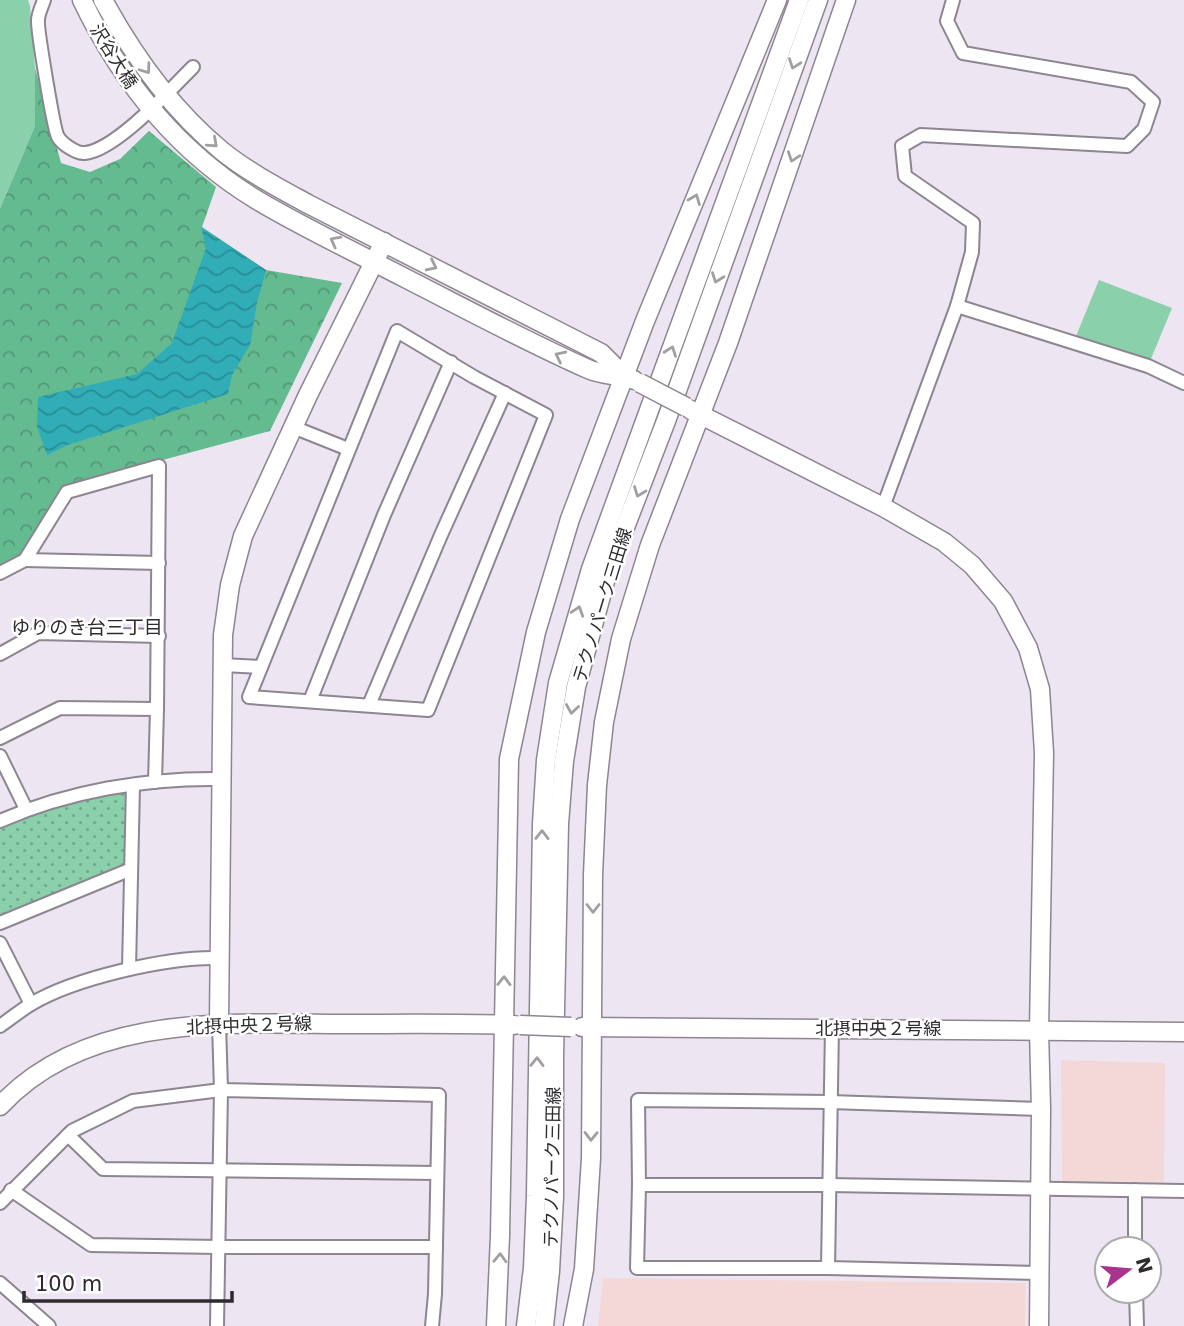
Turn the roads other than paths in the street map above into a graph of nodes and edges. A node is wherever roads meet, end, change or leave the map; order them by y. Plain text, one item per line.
1 (44, 0) edge
2 (82, 0) edge
3 (103, 0) edge
4 (777, 0) edge
5 (799, 0) edge
6 (818, 0) edge
7 (846, 0) edge
8 (953, 0) edge
9 (193, 67) dead end
10 (165, 95) junction
11 (151, 109) junction
12 (384, 242) junction
13 (374, 262) junction
14 (957, 306) junction
15 (451, 362) junction
16 (632, 379) junction
17 (1184, 383) edge
18 (505, 393) junction
19 (693, 411) junction
20 (293, 427) junction
21 (348, 449) junction
22 (883, 507) junction
23 (25, 560) junction
24 (159, 563) junction
25 (0, 573) edge
26 (159, 636) junction
27 (0, 654) edge
28 (223, 666) junction
29 (261, 667) junction
30 (310, 701) junction
31 (369, 705) junction
32 (157, 709) junction
33 (0, 738) edge
34 (0, 756) edge
35 (220, 779) junction
36 (155, 782) junction
37 (133, 785) junction
38 (26, 809) junction
39 (0, 821) edge
40 (130, 870) junction
41 (0, 923) edge
42 (0, 943) edge
43 (218, 957) junction
44 (128, 969) junction
45 (32, 1004) junction
46 (219, 1023) junction
47 (511, 1025) junction
48 (0, 1026) edge
49 (594, 1027) junction
50 (832, 1027) junction
51 (1039, 1030) junction
52 (1184, 1032) edge
53 (220, 1090) junction
54 (830, 1102) junction
55 (0, 1106) edge
56 (1041, 1109) junction
57 (68, 1135) junction
58 (219, 1170) junction
59 (437, 1173) junction
60 (639, 1185) junction
61 (829, 1185) junction
62 (1041, 1189) junction
63 (11, 1190) junction
64 (1135, 1190) junction
65 (1184, 1191) edge
66 (0, 1203) edge
67 (1135, 1235) edge
68 (219, 1247) junction
69 (436, 1247) junction
70 (828, 1268) junction
71 (1040, 1273) junction
72 (0, 1283) edge
73 (1136, 1305) edge
74 (49, 1326) edge
75 (217, 1326) edge
76 (432, 1326) edge
77 (496, 1326) edge
78 (526, 1326) edge
79 (544, 1326) edge
80 (573, 1326) edge
81 (1039, 1326) edge
82 (1137, 1326) edge

1 - 11 street
2 - 11 main road, 沢谷大橋
3 -> 10 main road, 沢谷大橋
16 -> 4 main road
78 -> 5 main road, テクノパーク三田線
6 -> 79 main road, テクノパーク三田線
7 -> 19 main road
8 - 14 street
9 - 10 street
10 - 11 street
10 -> 12 main road, 沢谷大橋
13 -> 11 main road, 沢谷大橋
12 - 13 main road
12 -> 16 main road, 沢谷大橋
16 -> 13 main road, 沢谷大橋
13 - 20 main road
14 - 17 street
14 - 22 street
15 - 18 street
15 - 21 street
15 - 30 street
16 - 19 main road, bridge
47 -> 16 main road
18 - 31 street
18 - 31 street
19 - 22 main road
19 -> 49 main road
20 - 21 street
20 - 28 main road
21 - 29 street
22 - 51 main road
23 - 24 street
23 - 24 street
23 - 25 street
24 - 26 street
26 - 27 street
26 - 32 street
28 - 29 street
28 - 35 main road
29 - 30 street
30 - 31 street
32 - 33 street
32 - 36 street
34 - 38 street
35 - 36 street
35 - 43 main road
36 - 37 street
37 - 38 street
37 - 40 street
38 - 39 street
40 - 41 street
40 - 44 street
42 - 45 street
43 - 44 street
43 - 46 main road
44 - 45 street
45 - 48 street
46 - 47 main road, 北摂中央２号線
46 - 53 street
46 - 55 main road, 北摂中央２号線
47 - 49 main road, 北摂中央２号線, bridge
77 -> 47 main road
49 - 50 main road, 北摂中央２号線
49 -> 80 main road
50 - 51 main road, 北摂中央２号線
50 - 54 street
51 - 52 main road, 北摂中央２号線
51 - 56 main road
53 - 57 street
53 - 58 street
53 - 59 street
54 - 56 street
54 - 60 street
54 - 61 street
56 - 62 main road
57 - 58 street
57 - 63 street
58 - 59 street
58 - 68 street
59 - 69 street
60 - 61 street
60 - 70 street
61 - 62 street
61 - 70 street
62 - 64 street
62 - 71 main road
63 - 66 street
63 - 68 street
64 - 65 street
64 - 67 street
68 - 69 street
68 - 75 street
69 - 76 street
70 - 71 street
71 - 81 main road
72 - 74 street
73 - 82 street

